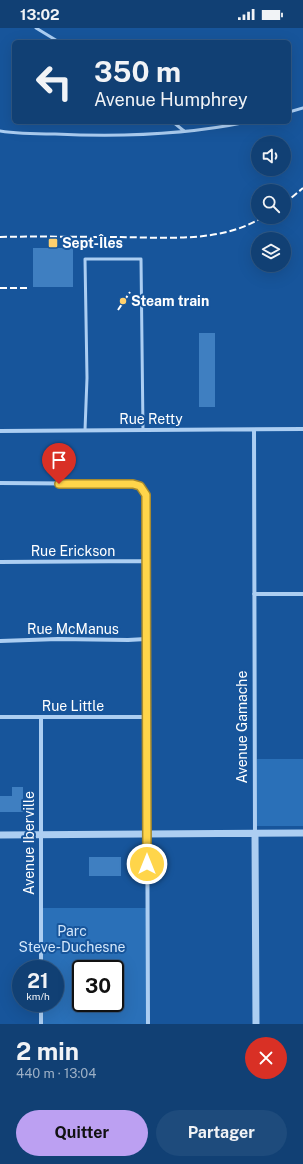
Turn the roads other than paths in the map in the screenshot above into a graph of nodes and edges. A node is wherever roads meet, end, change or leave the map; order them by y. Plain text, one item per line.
1 (36, 28) edge
2 (56, 40) edge
3 (303, 108) edge
4 (291, 111) edge
5 (175, 124) edge
6 (238, 124) edge
7 (0, 131) edge
8 (184, 131) junction
9 (303, 429) edge
10 (0, 430) edge
11 (86, 430) junction
12 (143, 430) junction
13 (254, 430) junction
14 (0, 483) edge
15 (145, 561) junction
16 (0, 562) edge
17 (254, 594) junction
18 (303, 594) edge
19 (146, 639) junction
20 (0, 641) edge
21 (0, 717) edge
22 (41, 717) junction
23 (146, 717) junction
24 (303, 833) edge
25 (40, 834) junction
26 (147, 834) junction
27 (255, 834) junction
28 (0, 835) edge
29 (41, 960) edge
30 (41, 1012) edge
31 (41, 1024) edge
32 (148, 1024) edge
33 (256, 1024) edge

1 - 2 lane
3 - 4 lane
5 - 8 lane
6 - 8 lane
7 - 8 lane
9 - 13 street, Rue Retty
10 - 11 street, Rue Retty
11 - 12 street, Rue Retty
11 - 12 lane
12 - 13 street, Rue Retty
13 - 17 street, Avenue Gamache
14 - 15 street
15 - 16 street, Rue Erickson
15 - 19 street
17 - 18 street
17 - 27 street, Avenue Gamache
19 - 20 street, Rue McManus
19 - 23 street
21 - 22 street, Rue Little
22 - 23 street, Rue Little
22 - 25 street, Avenue Iberville
23 - 26 street
24 - 27 street
25 - 26 street
25 - 28 street
25 - 29 street, Avenue Iberville
26 - 27 street
26 - 32 street
27 - 33 street, Avenue Gamache
30 - 31 street

